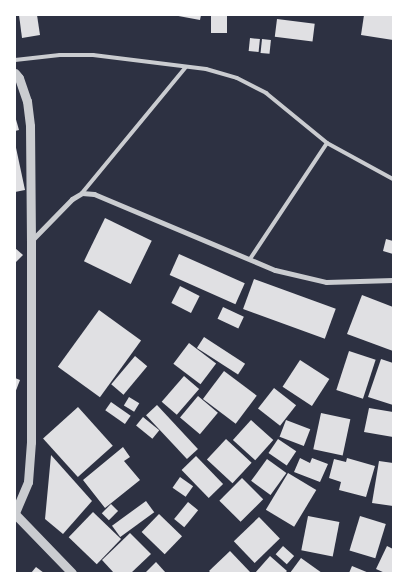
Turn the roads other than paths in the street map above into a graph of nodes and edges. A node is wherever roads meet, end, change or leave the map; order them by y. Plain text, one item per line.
1 (15, 60) edge
2 (186, 67) junction
3 (15, 73) edge
4 (327, 143) junction
5 (393, 179) edge
6 (82, 193) junction
7 (31, 240) junction
8 (250, 258) junction
9 (393, 280) edge
10 (15, 513) edge
11 (72, 573) edge

1 - 2 lane
2 - 4 lane
2 - 6 lane
3 - 7 street
4 - 5 lane
4 - 8 lane
6 - 7 street
6 - 8 street
7 - 10 street
8 - 9 street
10 - 11 street

